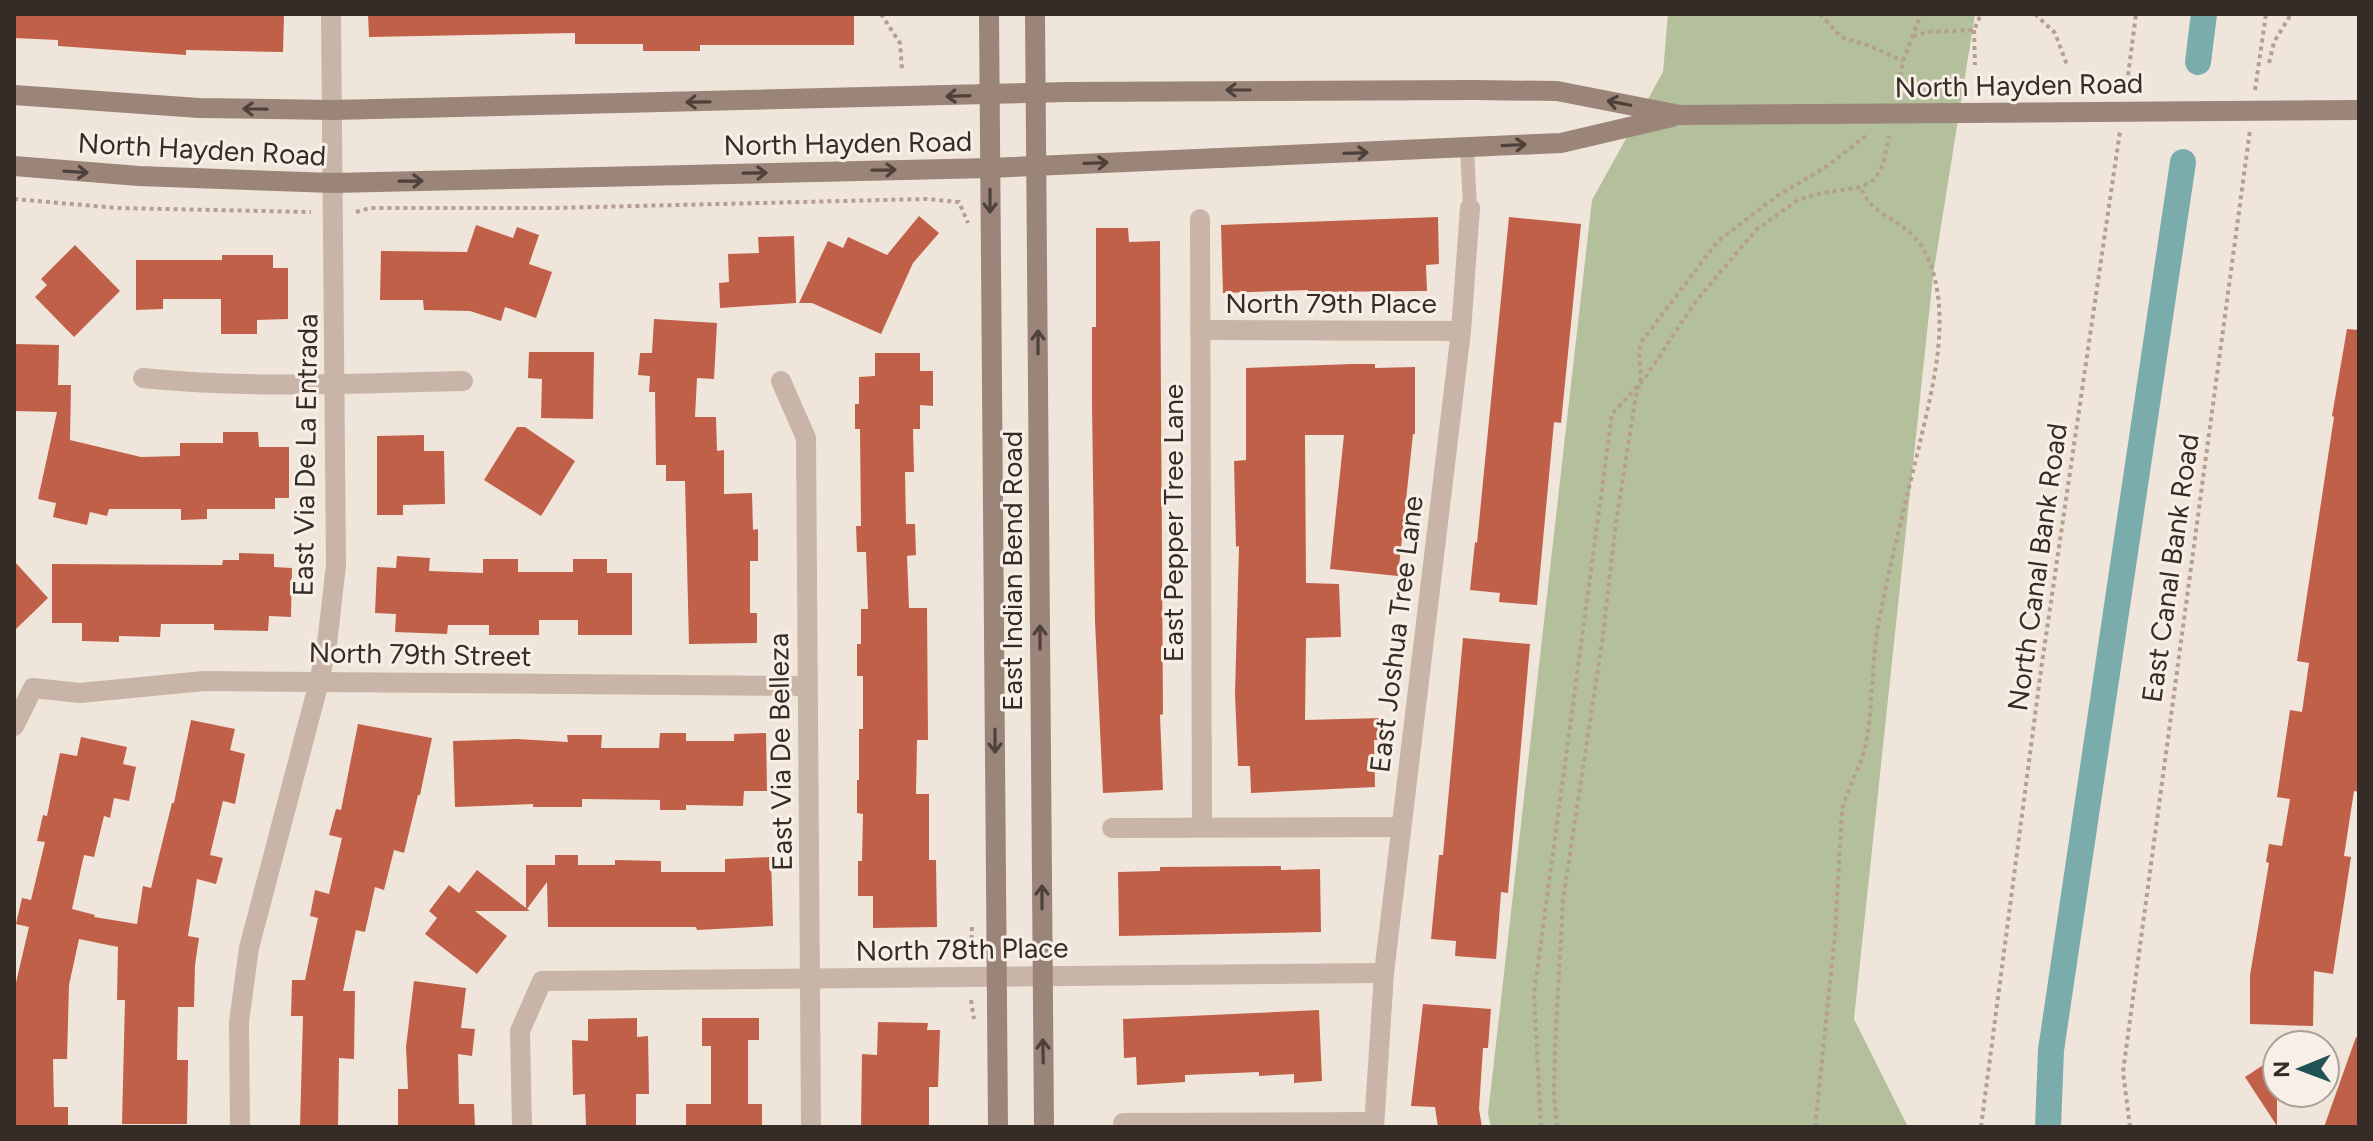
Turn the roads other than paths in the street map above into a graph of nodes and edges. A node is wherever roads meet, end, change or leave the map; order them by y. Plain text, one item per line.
1 (331, 14) edge
2 (989, 14) edge
3 (1035, 14) edge
4 (1036, 93) junction
5 (14, 95) edge
6 (990, 95) junction
7 (333, 110) junction
8 (2359, 110) edge
9 (1680, 115) junction
10 (1467, 148) junction
11 (14, 166) edge
12 (1038, 166) junction
13 (990, 168) junction
14 (333, 183) junction
15 (1470, 208) joint
16 (1200, 219) dead end
17 (1200, 330) junction
18 (1461, 331) junction
19 (143, 378) dead end
20 (463, 381) dead end
21 (781, 381) dead end
22 (336, 384) junction
23 (319, 682) junction
24 (806, 686) junction
25 (14, 726) edge
26 (1202, 827) junction
27 (1401, 827) junction
28 (1112, 828) dead end
29 (1384, 973) junction
30 (1042, 975) junction
31 (996, 976) junction
32 (811, 979) junction
33 (1123, 1123) dead end
34 (1374, 1124) edge
35 (1231, 1125) edge
36 (240, 1127) edge
37 (522, 1127) edge
38 (811, 1127) edge
39 (998, 1127) edge
40 (1044, 1127) edge

1 - 7 street, East Via De La Entrada
2 - 6 main road, East Indian Bend Road
3 - 4 main road, East Indian Bend Road
4 - 6 main road, North Hayden Road
9 -> 4 main road, North Hayden Road
4 - 12 main road, East Indian Bend Road
7 -> 5 main road, North Hayden Road
6 -> 7 main road, North Hayden Road
6 - 13 main road, East Indian Bend Road
7 - 14 street, East Via De La Entrada
8 - 9 main road, North Hayden Road
10 -> 9 main road, North Hayden Road
12 -> 10 main road, North Hayden Road
10 - 15 lane, East Joshua Tree Lane
11 -> 14 main road, North Hayden Road
12 - 13 main road, North Hayden Road
30 -> 12 main road, East Indian Bend Road
14 -> 13 main road, North Hayden Road
13 -> 31 main road, East Indian Bend Road
14 - 22 street, East Via De La Entrada
15 - 18 street, East Joshua Tree Lane
16 - 17 street, East Pepper Tree Lane
17 - 18 street, North 79th Place
17 - 26 street, East Pepper Tree Lane
18 - 27 street, East Joshua Tree Lane
19 - 22 street
20 - 22 street
21 - 24 street, East Via De Belleza
22 - 23 street, East Via De La Entrada
23 - 24 street, North 79th Street
23 - 25 street, North 79th Street
23 - 36 street, East Via De La Entrada
24 - 32 street, East Via De Belleza
26 - 27 street
26 - 28 street
27 - 29 street, East Joshua Tree Lane
29 - 30 street, North 78th Place
29 - 34 street, East Joshua Tree Lane
30 - 31 street, North 78th Place
40 -> 30 main road, East Indian Bend Road
31 - 32 street, North 78th Place
31 - 39 main road, East Indian Bend Road
32 - 37 street, North 78th Place
32 - 38 street, East Via De Belleza
33 - 35 street
34 - 35 street

